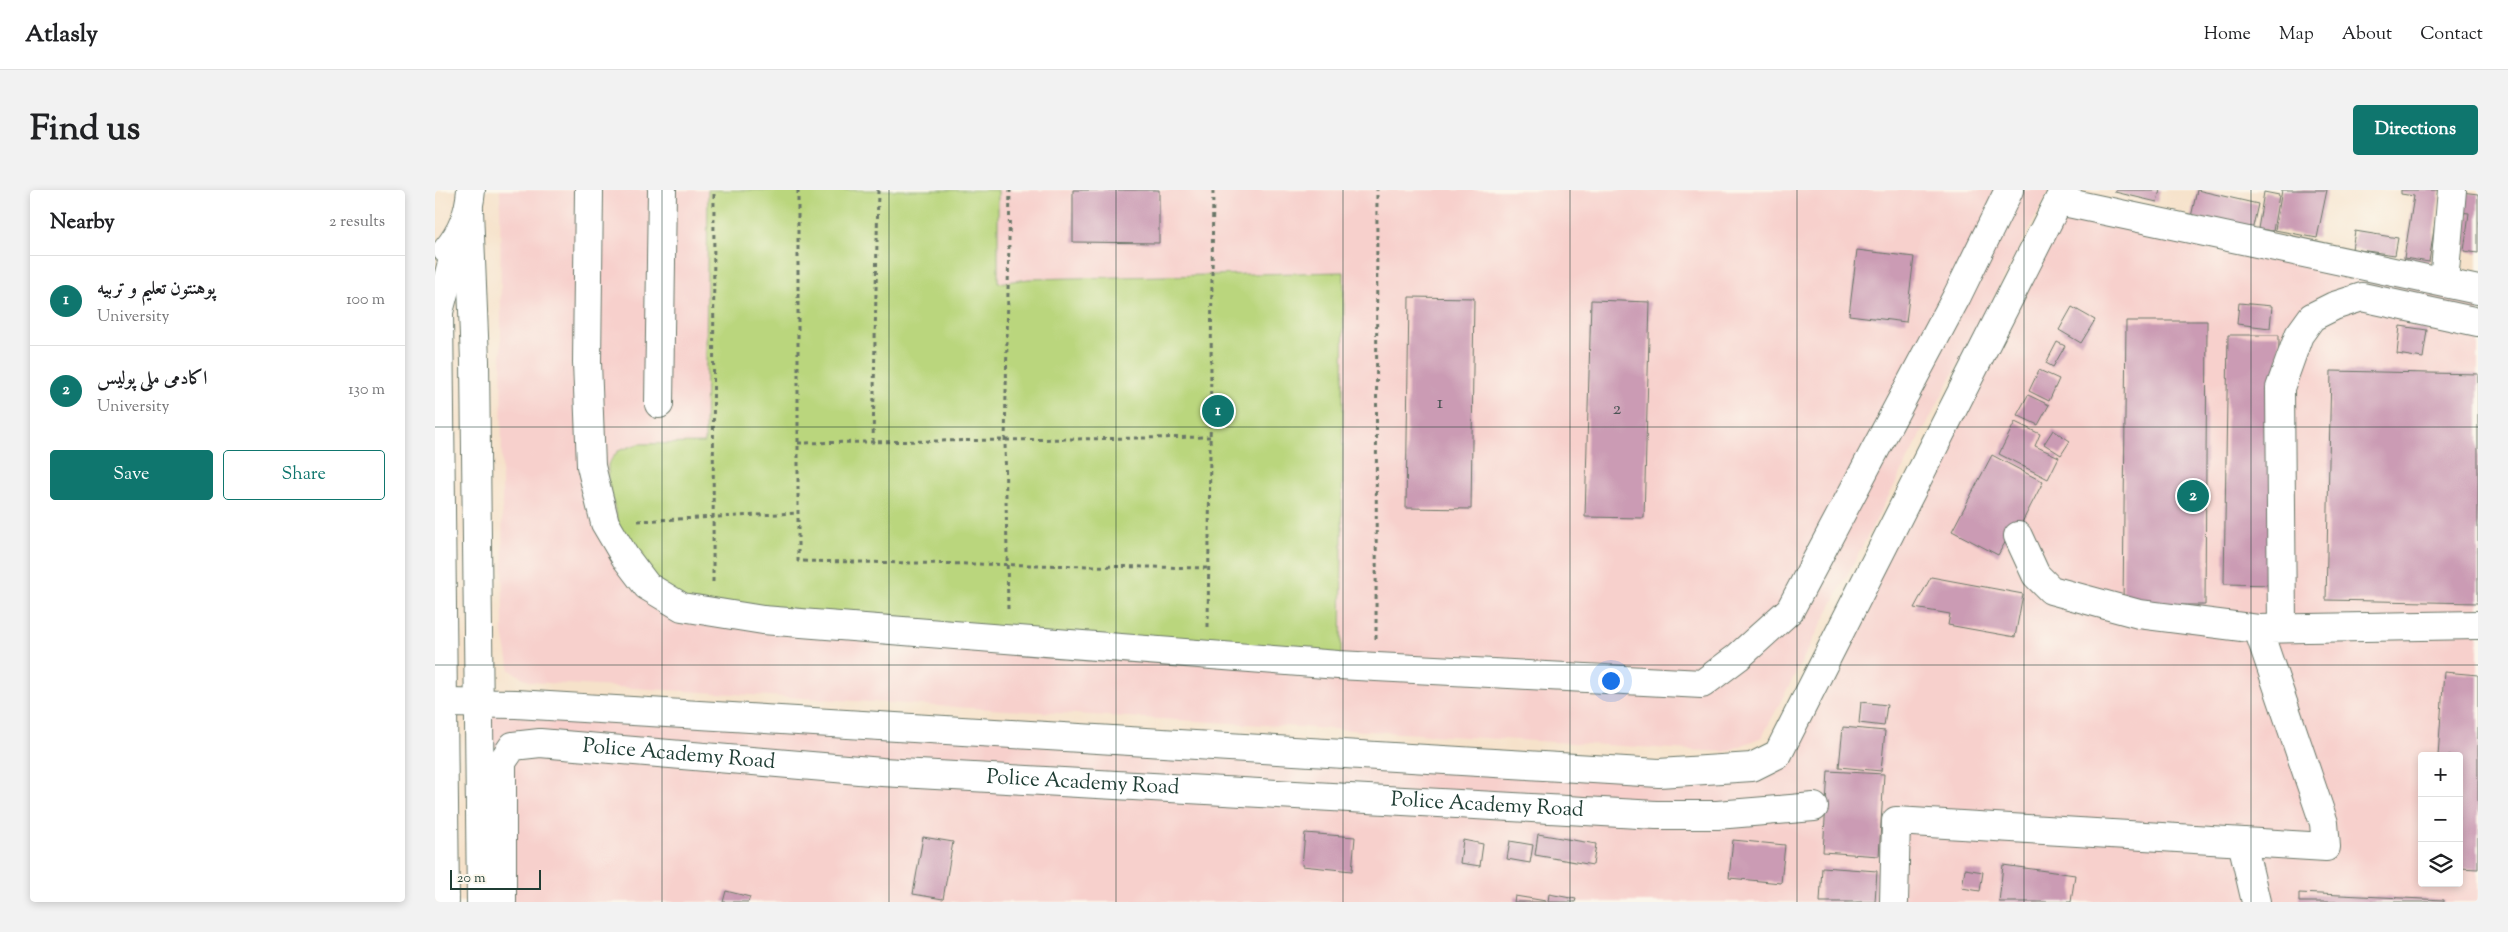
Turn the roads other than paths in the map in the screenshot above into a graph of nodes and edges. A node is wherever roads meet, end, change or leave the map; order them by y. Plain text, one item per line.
1 (589, 190) edge
2 (662, 190) edge
3 (2009, 190) edge
4 (2452, 190) edge
5 (2062, 195) edge
6 (470, 200) edge
7 (459, 236) junction
8 (435, 261) edge
9 (2444, 282) junction
10 (2478, 290) edge
11 (2478, 322) edge
12 (659, 404) dead end
13 (2018, 536) dead end
14 (2478, 625) edge
15 (2270, 629) junction
16 (443, 703) junction
17 (479, 703) junction
18 (1814, 807) dead end
19 (2242, 842) junction
20 (445, 902) edge
21 (481, 902) edge
22 (502, 902) edge
23 (1894, 902) edge
24 (2256, 902) edge

1 - 3 street
2 - 12 street
4 - 9 street
5 - 9 street
5 - 17 street
6 - 7 street
6 - 17 street
7 - 8 street
7 - 16 street
9 - 10 street
11 - 15 street
13 - 15 street
14 - 15 street
15 - 19 street
16 - 17 street
16 - 20 street
17 - 21 street
18 - 22 street, Police Academy Road
19 - 23 street
19 - 24 street

